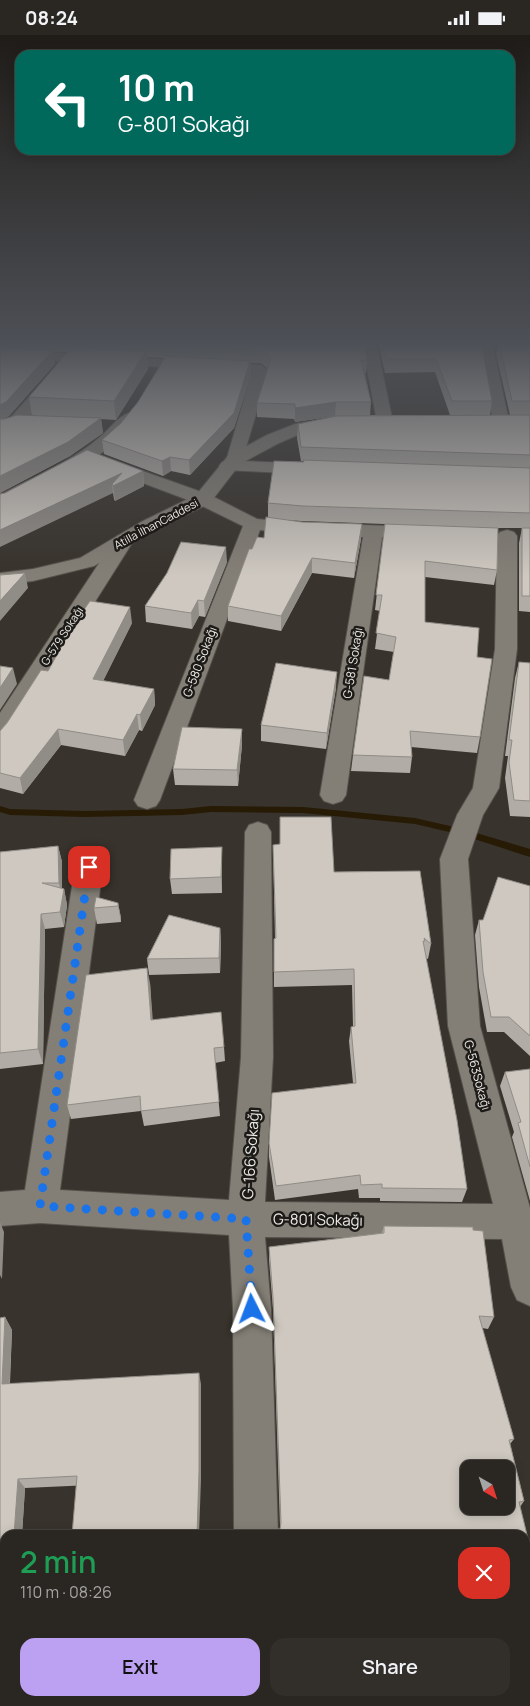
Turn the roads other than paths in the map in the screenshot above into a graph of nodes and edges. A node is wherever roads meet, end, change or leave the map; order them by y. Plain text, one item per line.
1 (127, 420) edge
2 (245, 420) edge
3 (501, 421) joint
4 (16, 422) joint
5 (368, 422) joint
6 (482, 422) edge
7 (520, 422) edge
8 (404, 423) edge
9 (34, 424) edge
10 (0, 430) edge
11 (104, 433) junction
12 (88, 437) edge
13 (87, 456) junction
14 (231, 463) junction
15 (325, 470) edge
16 (202, 499) junction
17 (0, 503) edge
18 (253, 524) junction
19 (373, 532) junction
20 (440, 534) edge
21 (506, 536) dead end
22 (124, 540) junction
23 (0, 579) edge
24 (0, 732) edge
25 (332, 795) dead end
26 (147, 800) dead end
27 (258, 832) dead end
28 (89, 867) dead end
29 (40, 1206) junction
30 (0, 1209) edge
31 (246, 1219) junction
32 (516, 1222) junction
33 (530, 1287) edge
34 (256, 1530) edge

1 - 11 street
2 - 14 street
3 - 6 street
3 - 7 street
4 - 9 street
4 - 10 street
5 - 8 street, Atilla İlhanCaddesi
5 - 14 street, Atilla İlhanCaddesi
11 - 12 street
11 - 13 street
13 - 16 street
13 - 17 street
14 - 15 street
14 - 16 street, Atilla İlhanCaddesi
16 - 18 street
16 - 22 street, Atilla İlhanCaddesi
18 - 19 street
18 - 26 street, G-580 Sokağı
19 - 20 street
19 - 25 street, G-581 Sokağı
21 - 32 street, G-563Sokağı
22 - 23 street, Atilla İlhanCaddesi
22 - 24 street, G-579 Sokağı
27 - 31 street, G-166 Sokağı
28 - 29 street
29 - 30 street, G-801 Sokağı
29 - 31 street, G-801 Sokağı
31 - 32 street, G-801 Sokağı
31 - 34 street, G-166 Sokağı
32 - 33 street, G-563Sokağı

